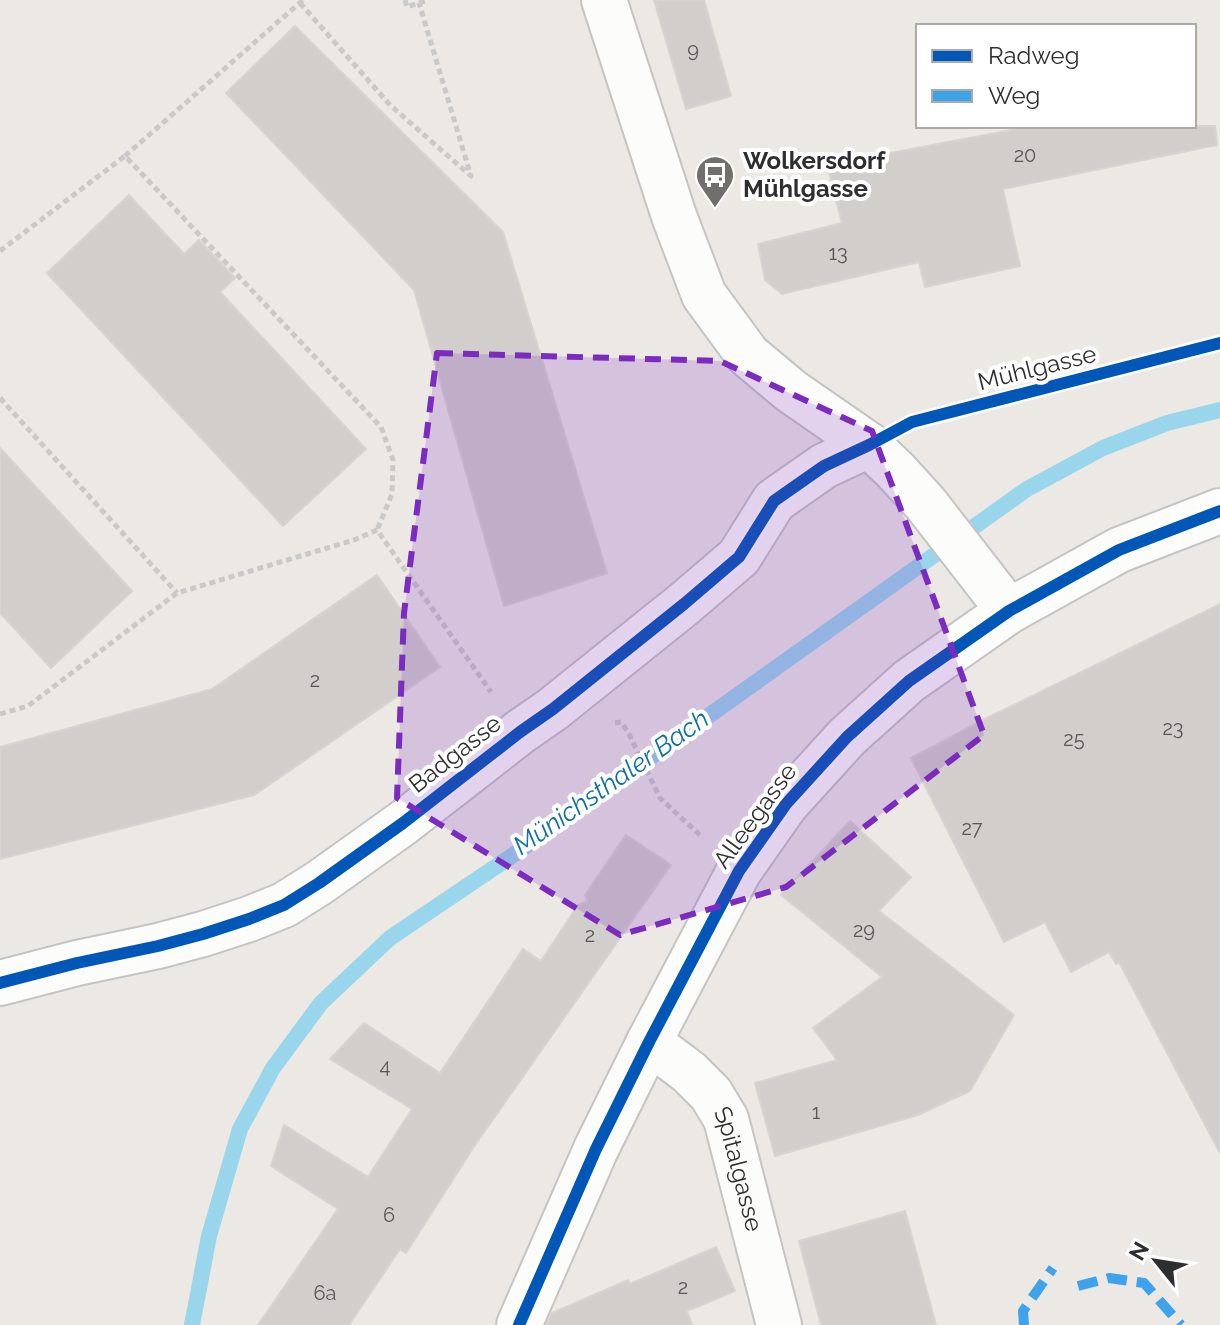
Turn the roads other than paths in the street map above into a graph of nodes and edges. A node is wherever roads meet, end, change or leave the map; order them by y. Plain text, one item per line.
1 (604, 0) edge
2 (869, 445) junction
3 (1220, 511) edge
4 (1009, 611) junction
5 (0, 983) edge
6 (649, 1042) junction
7 (519, 1325) edge
8 (779, 1325) edge

1 - 2 street
2 - 4 street
2 - 5 street, Badgasse
3 - 4 street, Alleegasse
4 - 6 street, Alleegasse
6 - 7 street, Alleegasse
6 - 8 street, Spitalgasse

